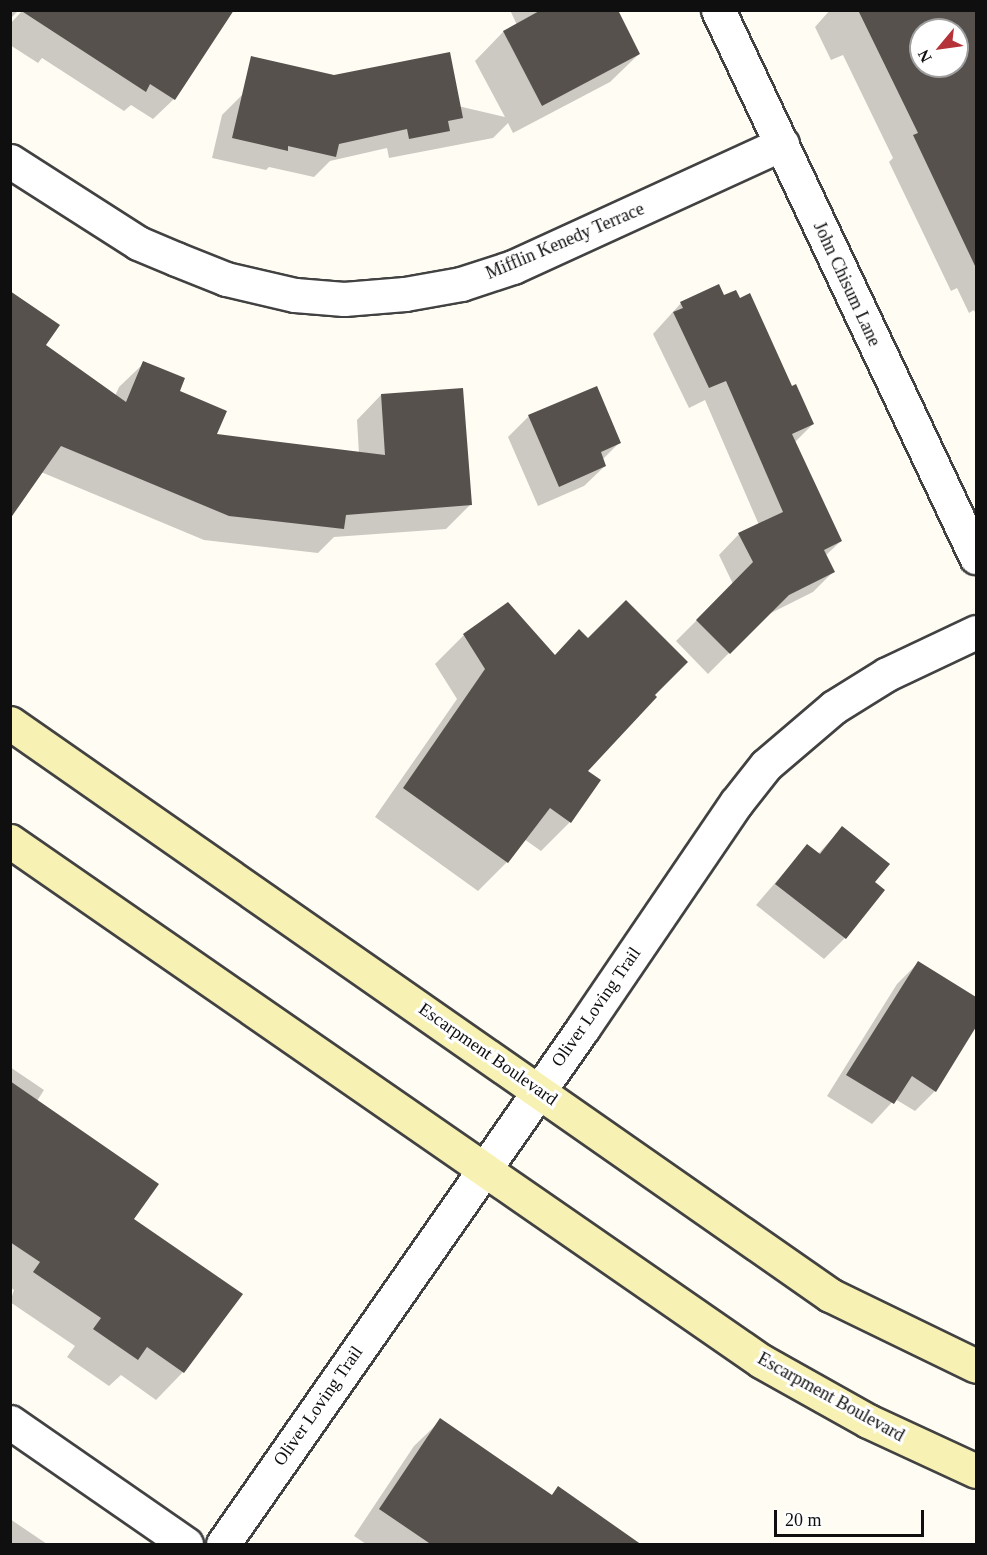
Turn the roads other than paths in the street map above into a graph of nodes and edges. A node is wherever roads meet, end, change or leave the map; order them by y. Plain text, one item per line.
1 (718, 10) edge
2 (782, 144) junction
3 (10, 161) edge
4 (976, 557) edge
5 (976, 632) edge
6 (10, 723) edge
7 (10, 841) edge
8 (538, 1089) junction
9 (483, 1169) junction
10 (976, 1366) edge
11 (10, 1422) edge
12 (976, 1471) edge
13 (186, 1545) edge
14 (223, 1545) edge

1 - 2 street, John Chisum Lane
2 - 3 street, Mifflin Kenedy Terrace
2 - 4 street, John Chisum Lane
5 - 8 street, Oliver Loving Trail
6 - 8 main road, Escarpment Boulevard
7 - 9 main road, Escarpment Boulevard
8 - 9 street, Oliver Loving Trail
8 - 10 main road, Escarpment Boulevard
9 - 12 main road, Escarpment Boulevard
9 - 14 street, Oliver Loving Trail
11 - 13 street

